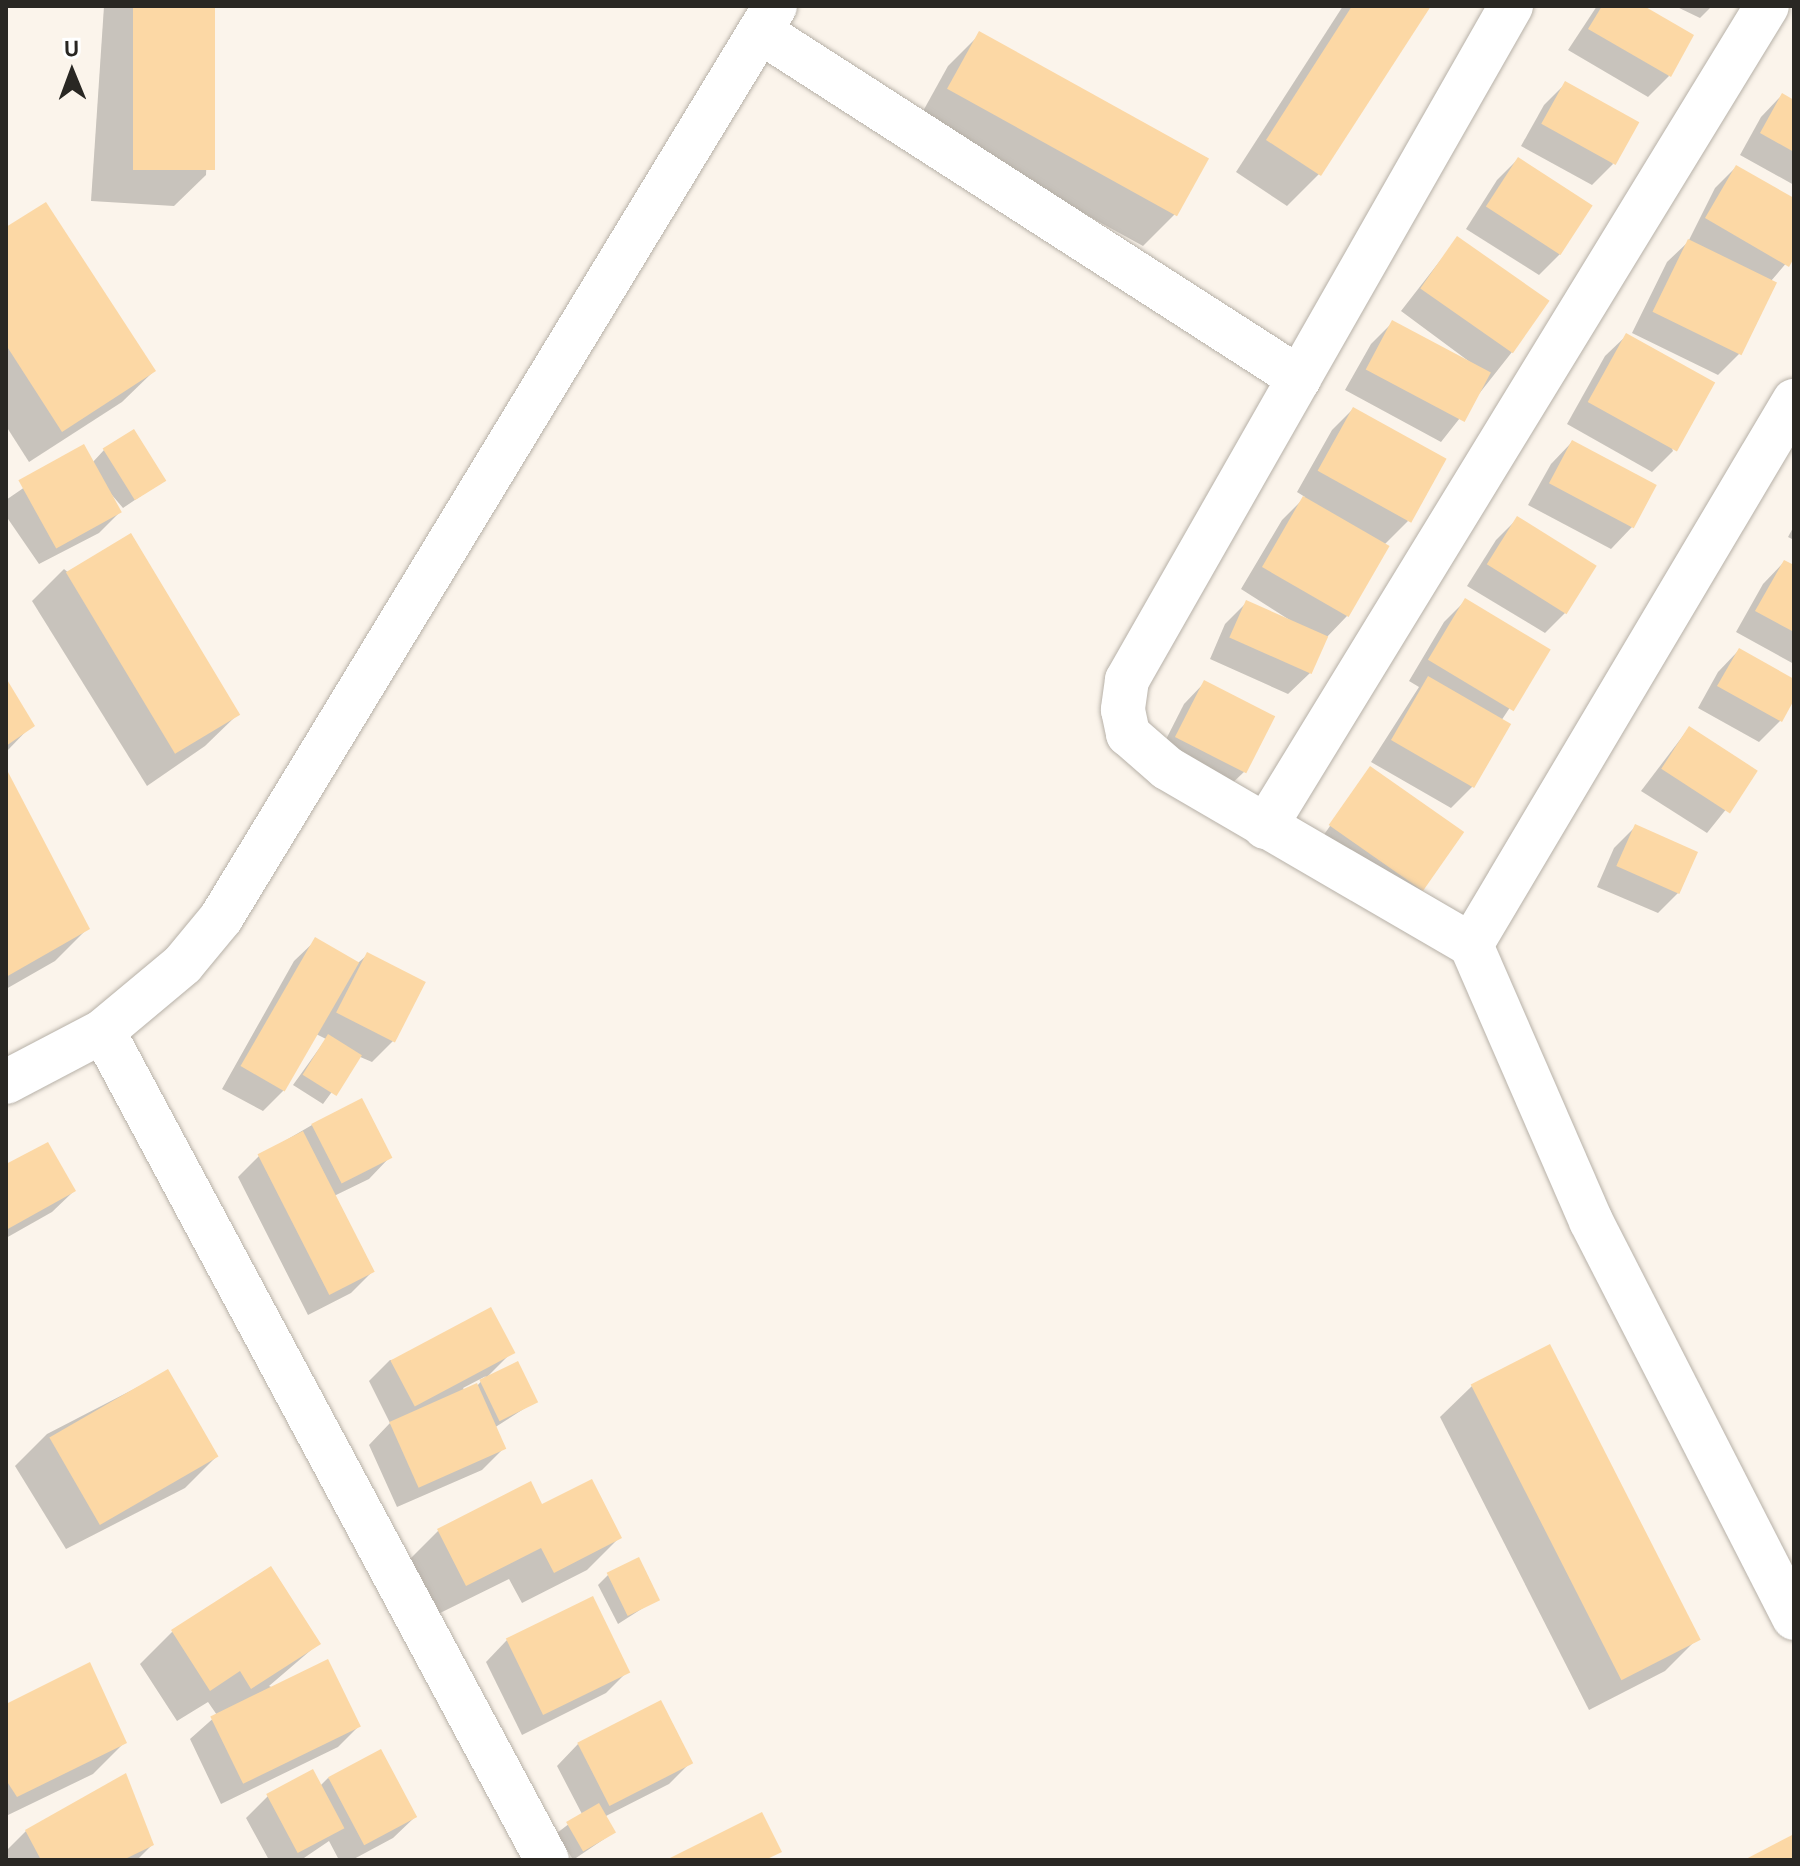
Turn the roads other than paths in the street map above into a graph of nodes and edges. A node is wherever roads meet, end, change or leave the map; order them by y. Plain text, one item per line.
1 (1511, 6) edge
2 (1767, 6) edge
3 (768, 19) edge
4 (1299, 378) junction
5 (1794, 401) edge
6 (1265, 827) junction
7 (1471, 945) junction
8 (103, 1031) junction
9 (6, 1082) edge
10 (1794, 1618) edge
11 (547, 1860) edge

1 - 4 street
2 - 6 street
3 - 4 street
3 - 8 street
4 - 6 street
5 - 7 street
6 - 7 street
7 - 10 street
8 - 9 street
8 - 11 street

